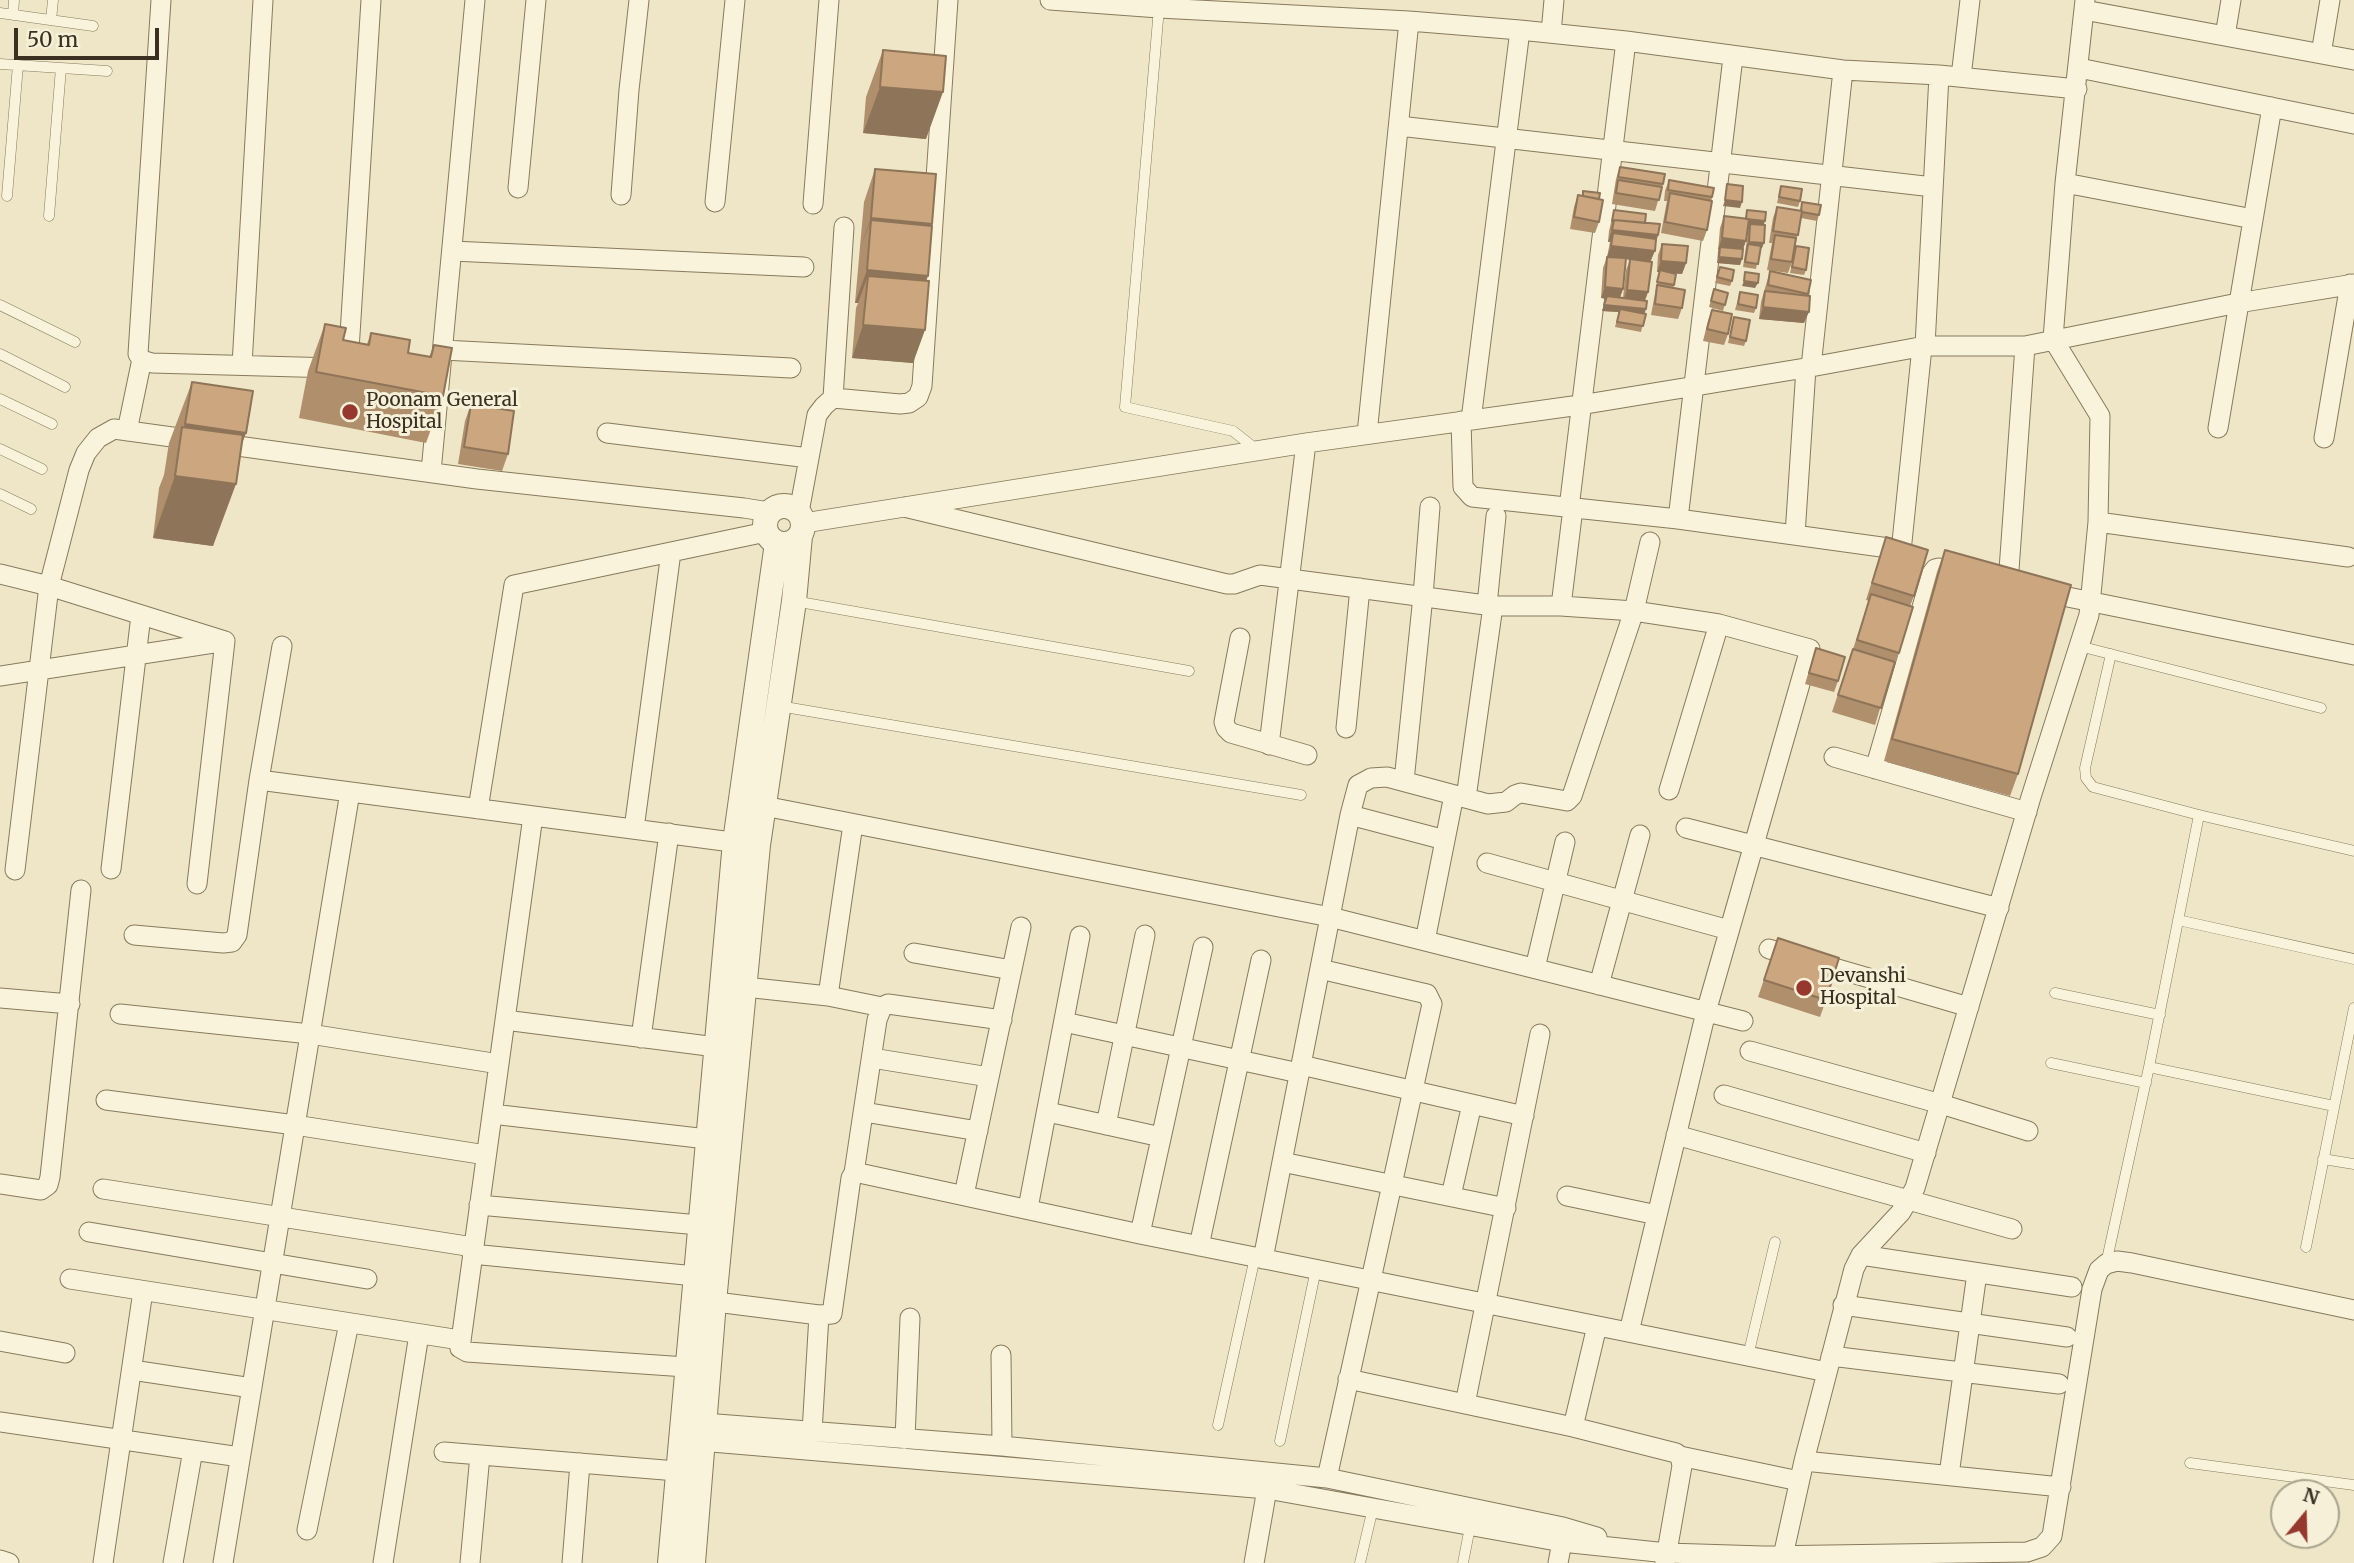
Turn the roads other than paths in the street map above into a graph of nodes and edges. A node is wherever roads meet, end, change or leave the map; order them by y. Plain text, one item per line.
1 (14, 0) edge
2 (53, 0) edge
3 (161, 0) edge
4 (263, 0) edge
5 (372, 0) edge
6 (475, 0) edge
7 (536, 0) edge
8 (639, 0) edge
9 (735, 0) edge
10 (829, 0) edge
11 (947, 0) edge
12 (1050, 0) edge
13 (1554, 0) edge
14 (1970, 0) edge
15 (2231, 0) edge
16 (2330, 0) edge
17 (1149, 5) edge
18 (2085, 5) edge
19 (0, 13) edge
20 (13, 15) junction
21 (51, 20) junction
22 (1409, 21) junction
23 (93, 26) dead end
24 (1520, 30) junction
25 (1551, 33) junction
26 (2225, 36) junction
27 (1626, 41) junction
28 (2321, 54) junction
29 (1733, 57) junction
30 (2354, 61) edge
31 (0, 64) edge
32 (18, 65) junction
33 (61, 68) junction
34 (2079, 68) junction
35 (1843, 70) junction
36 (107, 71) dead end
37 (1939, 75) junction
38 (1961, 77) junction
39 (2077, 89) junction
40 (2272, 107) junction
41 (2354, 124) edge
42 (1399, 126) junction
43 (1506, 138) junction
44 (1612, 151) junction
45 (1720, 164) junction
46 (1831, 175) junction
47 (2065, 183) junction
48 (1933, 187) junction
49 (518, 188) dead end
50 (621, 195) dead end
51 (7, 196) dead end
52 (715, 202) dead end
53 (813, 204) dead end
54 (49, 216) dead end
55 (2253, 219) junction
56 (844, 227) dead end
57 (452, 251) junction
58 (804, 267) dead end
59 (2352, 284) edge
60 (2238, 303) junction
61 (0, 305) edge
62 (2053, 339) junction
63 (75, 342) dead end
64 (1924, 346) junction
65 (2025, 346) junction
66 (443, 350) junction
67 (0, 354) edge
68 (142, 359) junction
69 (242, 365) junction
70 (791, 368) dead end
71 (1808, 368) junction
72 (1693, 385) junction
73 (65, 387) dead end
74 (833, 398) junction
75 (0, 399) edge
76 (1580, 405) junction
77 (1466, 421) junction
78 (52, 424) dead end
79 (2218, 428) dead end
80 (127, 431) junction
81 (607, 433) dead end
82 (1367, 435) junction
83 (2325, 438) dead end
84 (1306, 443) junction
85 (0, 449) edge
86 (1258, 451) junction
87 (809, 458) junction
88 (42, 469) dead end
89 (432, 472) junction
90 (0, 494) edge
91 (904, 507) junction
92 (1430, 507) dead end
93 (1571, 508) junction
94 (31, 509) dead end
95 (1496, 516) dead end
96 (1678, 519) junction
97 (2098, 522) junction
98 (786, 526) junction
99 (1795, 535) junction
100 (1650, 542) dead end
101 (671, 552) junction
102 (2348, 557) dead end
103 (0, 574) edge
104 (1290, 578) junction
105 (2008, 584) junction
106 (49, 586) junction
107 (1360, 588) junction
108 (1423, 596) junction
109 (794, 601) junction
110 (2090, 602) junction
111 (1490, 605) junction
112 (1561, 606) junction
113 (1634, 611) junction
114 (142, 615) junction
115 (1719, 624) junction
116 (1240, 638) dead end
117 (225, 641) junction
118 (282, 646) dead end
119 (2079, 646) junction
120 (2111, 654) junction
121 (135, 655) junction
122 (2354, 655) edge
123 (39, 669) junction
124 (1188, 671) dead end
125 (0, 676) edge
126 (778, 706) junction
127 (2321, 708) dead end
128 (1346, 729) dead end
129 (1269, 745) junction
130 (1307, 755) dead end
131 (1833, 757) dead end
132 (1875, 769) junction
133 (259, 780) junction
134 (1404, 781) junction
135 (1669, 790) dead end
136 (350, 792) junction
137 (1301, 795) dead end
138 (1460, 797) junction
139 (764, 806) junction
140 (478, 808) junction
141 (2027, 812) junction
142 (1350, 815) junction
143 (2199, 815) junction
144 (533, 816) junction
145 (853, 824) junction
146 (1686, 828) dead end
147 (634, 829) junction
148 (669, 833) junction
149 (1640, 835) dead end
150 (1445, 840) junction
151 (1565, 842) dead end
152 (746, 844) junction
153 (1754, 845) junction
154 (2354, 851) edge
155 (1487, 863) dead end
156 (111, 869) dead end
157 (15, 870) dead end
158 (1556, 881) junction
159 (197, 884) dead end
160 (81, 890) dead end
161 (1624, 900) junction
162 (1999, 908) junction
163 (1330, 917) junction
164 (2178, 920) junction
165 (1021, 927) dead end
166 (1729, 930) junction
167 (134, 934) dead end
168 (1145, 935) dead end
169 (1080, 936) dead end
170 (1425, 941) junction
171 (1203, 947) dead end
172 (1769, 949) dead end
173 (914, 953) dead end
174 (2354, 959) edge
175 (1261, 960) dead end
176 (1535, 968) junction
177 (1320, 969) junction
178 (1012, 970) junction
179 (1599, 985) junction
180 (733, 986) junction
181 (2055, 993) dead end
182 (828, 996) junction
183 (0, 998) edge
184 (70, 1004) junction
185 (882, 1007) junction
186 (1969, 1007) junction
187 (2354, 1009) edge
188 (1706, 1012) junction
189 (120, 1014) dead end
190 (2160, 1015) junction
191 (505, 1020) junction
192 (1002, 1020) junction
193 (1743, 1021) dead end
194 (1064, 1022) junction
195 (310, 1034) junction
196 (1540, 1034) dead end
197 (1125, 1035) junction
198 (641, 1038) junction
199 (716, 1047) junction
200 (1181, 1047) junction
201 (1750, 1051) dead end
202 (872, 1058) junction
203 (1239, 1060) junction
204 (499, 1063) junction
205 (2051, 1063) dead end
206 (2149, 1067) junction
207 (1300, 1069) junction
208 (989, 1077) junction
209 (2146, 1083) junction
210 (1413, 1091) junction
211 (1724, 1095) dead end
212 (106, 1100) dead end
213 (1472, 1104) junction
214 (1941, 1104) junction
215 (2334, 1106) junction
216 (864, 1112) junction
217 (1048, 1112) junction
218 (492, 1114) junction
219 (1524, 1116) junction
220 (295, 1125) junction
221 (1106, 1125) junction
222 (978, 1131) junction
223 (2028, 1131) dead end
224 (1676, 1135) junction
225 (1161, 1137) junction
226 (707, 1139) junction
227 (1926, 1153) junction
228 (486, 1155) junction
229 (2323, 1158) junction
230 (1282, 1162) junction
231 (2354, 1164) edge
232 (854, 1173) junction
233 (0, 1184) edge
234 (1392, 1184) junction
235 (103, 1189) dead end
236 (964, 1195) junction
237 (1451, 1196) junction
238 (1567, 1196) dead end
239 (1910, 1200) junction
240 (479, 1205) junction
241 (1028, 1208) junction
242 (1506, 1208) junction
243 (280, 1215) junction
244 (1657, 1215) junction
245 (699, 1225) junction
246 (2012, 1229) dead end
247 (89, 1232) dead end
248 (1140, 1234) junction
249 (1774, 1242) dead end
250 (1199, 1245) junction
251 (2305, 1247) dead end
252 (472, 1250) junction
253 (1861, 1255) junction
254 (1259, 1258) junction
255 (272, 1264) junction
256 (2106, 1264) junction
257 (1316, 1269) junction
258 (1977, 1273) junction
259 (70, 1279) dead end
260 (367, 1279) dead end
261 (1370, 1280) junction
262 (2072, 1287) dead end
263 (143, 1291) junction
264 (701, 1292) junction
265 (1487, 1304) junction
266 (1843, 1305) junction
267 (264, 1310) junction
268 (2354, 1310) edge
269 (819, 1315) junction
270 (910, 1318) dead end
271 (349, 1323) junction
272 (1970, 1324) junction
273 (1597, 1326) junction
274 (1629, 1332) junction
275 (419, 1334) junction
276 (2067, 1337) dead end
277 (0, 1340) edge
278 (460, 1340) junction
279 (65, 1353) dead end
280 (1001, 1355) dead end
281 (1748, 1356) junction
282 (1829, 1364) junction
283 (686, 1367) junction
284 (132, 1370) junction
285 (1963, 1373) junction
286 (1348, 1379) junction
287 (2059, 1384) dead end
288 (252, 1388) junction
289 (1465, 1404) junction
290 (0, 1422) edge
291 (1218, 1425) dead end
292 (1573, 1427) junction
293 (693, 1431) junction
294 (812, 1432) junction
295 (122, 1439) junction
296 (905, 1439) junction
297 (1280, 1441) dead end
298 (1002, 1446) junction
299 (193, 1450) junction
300 (444, 1452) dead end
301 (480, 1455) junction
302 (1681, 1456) junction
303 (240, 1457) junction
304 (1804, 1461) junction
305 (580, 1463) junction
306 (2190, 1463) dead end
307 (677, 1471) junction
308 (1949, 1475) junction
309 (1326, 1478) junction
310 (1799, 1481) junction
311 (2354, 1485) edge
312 (2061, 1487) junction
313 (1266, 1489) junction
314 (1373, 1508) junction
315 (1470, 1527) junction
316 (307, 1530) dead end
317 (1562, 1542) junction
318 (1635, 1548) junction
319 (1666, 1558) edge
320 (1770, 1558) edge
321 (1856, 1558) edge
322 (0, 1560) edge
323 (9, 1563) edge
324 (103, 1563) edge
325 (173, 1563) edge
326 (223, 1563) edge
327 (383, 1563) edge
328 (470, 1563) edge
329 (572, 1563) edge
330 (670, 1563) edge
331 (693, 1563) edge
332 (1254, 1563) edge
333 (1360, 1563) edge
334 (1463, 1563) edge
335 (1558, 1563) edge

1 - 20 lane
2 - 21 lane
3 - 68 street
4 - 69 street
5 - 69 street
6 - 57 street
7 - 49 street
8 - 50 street
9 - 52 street
10 - 53 street
11 - 74 street
12 - 17 street
13 - 25 street
14 - 38 street
15 - 26 street
16 - 28 street
17 - 22 street
17 - 86 lane
18 - 26 street
18 - 34 street
19 - 20 lane
20 - 21 lane
21 - 23 lane
22 - 24 street
22 - 42 street
24 - 25 street
24 - 43 street
25 - 27 street
26 - 28 street
27 - 29 street
27 - 44 street
28 - 30 street
29 - 35 street
29 - 45 street
31 - 32 lane
32 - 33 lane
32 - 51 lane
33 - 36 lane
33 - 54 lane
34 - 39 street
34 - 40 street
35 - 37 street
35 - 46 street
37 - 38 street
37 - 48 street
38 - 39 street
39 - 47 street
40 - 41 street
40 - 55 street
42 - 43 street
42 - 82 street
43 - 44 street
43 - 77 street
44 - 45 street
44 - 76 street
45 - 46 street
45 - 72 street
46 - 48 street
46 - 71 street
47 - 55 street
47 - 62 street
48 - 64 street
55 - 60 street
56 - 74 street
57 - 58 street
57 - 66 street
59 - 60 street
59 - 83 street
60 - 62 street
60 - 79 street
61 - 63 lane
62 - 65 street
62 - 97 street
64 - 65 street
64 - 71 street
64 - 99 street
65 - 105 street
66 - 70 street
66 - 89 street
67 - 73 lane
68 - 69 street
68 - 80 street
71 - 72 street
71 - 99 street
72 - 76 street
72 - 96 street
74 - 87 street
75 - 78 lane
76 - 77 street
76 - 93 street
77 - 82 street
77 - 93 street
80 - 89 street
80 - 106 street
81 - 87 street
82 - 84 street
84 - 86 street
84 - 104 street
85 - 88 lane
86 - 91 street
87 - 98 street
89 - 98 street
90 - 94 lane
91 - 98 street
91 - 104 street
92 - 108 street
93 - 96 street
93 - 112 street
95 - 111 street
96 - 99 street
97 - 102 street
97 - 110 street
98 - 101 street
98 - 109 street
98 - 152 street
100 - 113 street
101 - 140 street
101 - 147 street
103 - 106 street
104 - 107 street
104 - 129 street
105 - 110 street
105 - 132 street
106 - 114 street
106 - 123 street
107 - 108 street
107 - 128 street
108 - 111 street
108 - 134 street
109 - 124 lane
109 - 126 street
110 - 119 street
110 - 122 street
111 - 112 street
111 - 138 street
112 - 113 street
113 - 115 street
113 - 138 street
114 - 117 street
114 - 121 street
115 - 135 street
115 - 153 street
116 - 129 street
117 - 121 street
117 - 159 street
118 - 133 street
119 - 120 lane
119 - 141 street
120 - 127 lane
120 - 143 lane
121 - 123 street
121 - 156 street
123 - 125 street
123 - 157 street
126 - 137 lane
126 - 139 street
129 - 130 street
131 - 132 street
132 - 141 street
133 - 136 street
133 - 167 street
134 - 138 street
134 - 142 street
136 - 140 street
136 - 195 street
138 - 150 street
139 - 145 street
139 - 152 street
140 - 144 street
141 - 162 street
142 - 150 street
142 - 163 street
143 - 154 lane
143 - 164 lane
144 - 147 street
144 - 191 street
145 - 163 street
145 - 182 street
146 - 153 street
147 - 148 street
148 - 152 street
148 - 198 street
149 - 161 street
150 - 170 street
151 - 158 street
152 - 180 street
153 - 162 street
153 - 166 street
155 - 158 street
158 - 161 street
158 - 176 street
160 - 184 street
161 - 166 street
161 - 179 street
162 - 186 street
163 - 170 street
163 - 177 street
164 - 174 lane
164 - 190 lane
165 - 178 street
166 - 188 street
168 - 197 street
169 - 194 street
170 - 176 street
171 - 200 street
172 - 186 street
173 - 178 street
175 - 203 street
176 - 179 street
177 - 207 street
177 - 210 street
178 - 192 street
179 - 188 street
180 - 182 street
180 - 199 street
180 - 264 street
181 - 190 lane
182 - 185 street
183 - 184 street
184 - 233 street
185 - 192 street
185 - 202 street
186 - 214 street
187 - 215 lane
188 - 193 street
188 - 224 street
189 - 195 street
190 - 206 lane
191 - 198 street
191 - 204 street
192 - 208 street
194 - 197 street
194 - 217 street
195 - 204 street
195 - 220 street
196 - 219 street
197 - 200 street
197 - 221 street
198 - 199 street
199 - 226 street
200 - 203 street
200 - 225 street
201 - 214 street
202 - 208 street
202 - 216 street
203 - 207 street
203 - 250 street
204 - 218 street
205 - 209 lane
206 - 209 lane
206 - 215 lane
207 - 210 street
207 - 230 street
208 - 222 street
209 - 256 lane
210 - 213 street
210 - 234 street
211 - 227 street
212 - 220 street
213 - 219 street
213 - 237 street
214 - 223 street
214 - 227 street
215 - 229 lane
216 - 222 street
216 - 232 street
217 - 221 street
217 - 241 street
218 - 226 street
218 - 228 street
219 - 242 street
220 - 228 street
220 - 243 street
221 - 225 street
222 - 236 street
224 - 239 street
224 - 244 street
225 - 248 street
226 - 245 street
227 - 239 street
228 - 240 street
229 - 231 lane
229 - 251 lane
230 - 234 street
230 - 254 street
232 - 236 street
232 - 269 street
234 - 237 street
234 - 261 street
235 - 243 street
236 - 241 street
237 - 242 street
238 - 244 street
239 - 246 street
239 - 253 street
240 - 245 street
240 - 252 street
241 - 248 street
242 - 265 street
243 - 252 street
243 - 255 street
244 - 274 street
245 - 264 street
247 - 255 street
248 - 250 street
249 - 281 lane
250 - 254 street
252 - 264 street
252 - 278 street
253 - 258 street
253 - 266 street
254 - 257 street
254 - 291 lane
255 - 260 street
255 - 267 street
256 - 268 street
256 - 312 street
257 - 261 street
257 - 297 lane
258 - 262 street
258 - 272 street
259 - 263 street
261 - 265 street
261 - 286 street
263 - 267 street
263 - 284 street
264 - 269 street
264 - 283 street
264 - 293 street
265 - 273 street
265 - 289 street
266 - 272 street
266 - 282 street
267 - 271 street
267 - 288 street
269 - 294 street
270 - 296 street
271 - 275 street
271 - 316 street
272 - 276 street
272 - 285 street
273 - 274 street
273 - 292 street
274 - 281 street
275 - 278 street
275 - 327 street
277 - 279 street
278 - 283 street
280 - 298 street
281 - 282 street
282 - 285 street
282 - 304 street
283 - 293 street
284 - 288 street
284 - 295 street
285 - 287 street
285 - 308 street
286 - 289 street
286 - 309 street
288 - 303 street
289 - 292 street
290 - 295 street
292 - 302 street
293 - 294 street
293 - 307 street
293 - 313 street
293 - 331 street
294 - 296 street
295 - 299 street
295 - 324 street
296 - 298 street
298 - 309 street
299 - 303 street
299 - 325 street
300 - 301 street
301 - 305 street
301 - 328 street
302 - 310 street
302 - 319 street
303 - 326 street
304 - 308 street
304 - 310 street
305 - 307 street
305 - 329 street
306 - 311 lane
307 - 330 street
308 - 312 street
309 - 318 street
310 - 320 street
312 - 321 street
313 - 314 street
313 - 332 street
314 - 315 street
314 - 333 lane
315 - 317 street
315 - 334 lane
317 - 318 street
317 - 335 street
318 - 319 street
319 - 320 street
320 - 321 street
322 - 323 street

